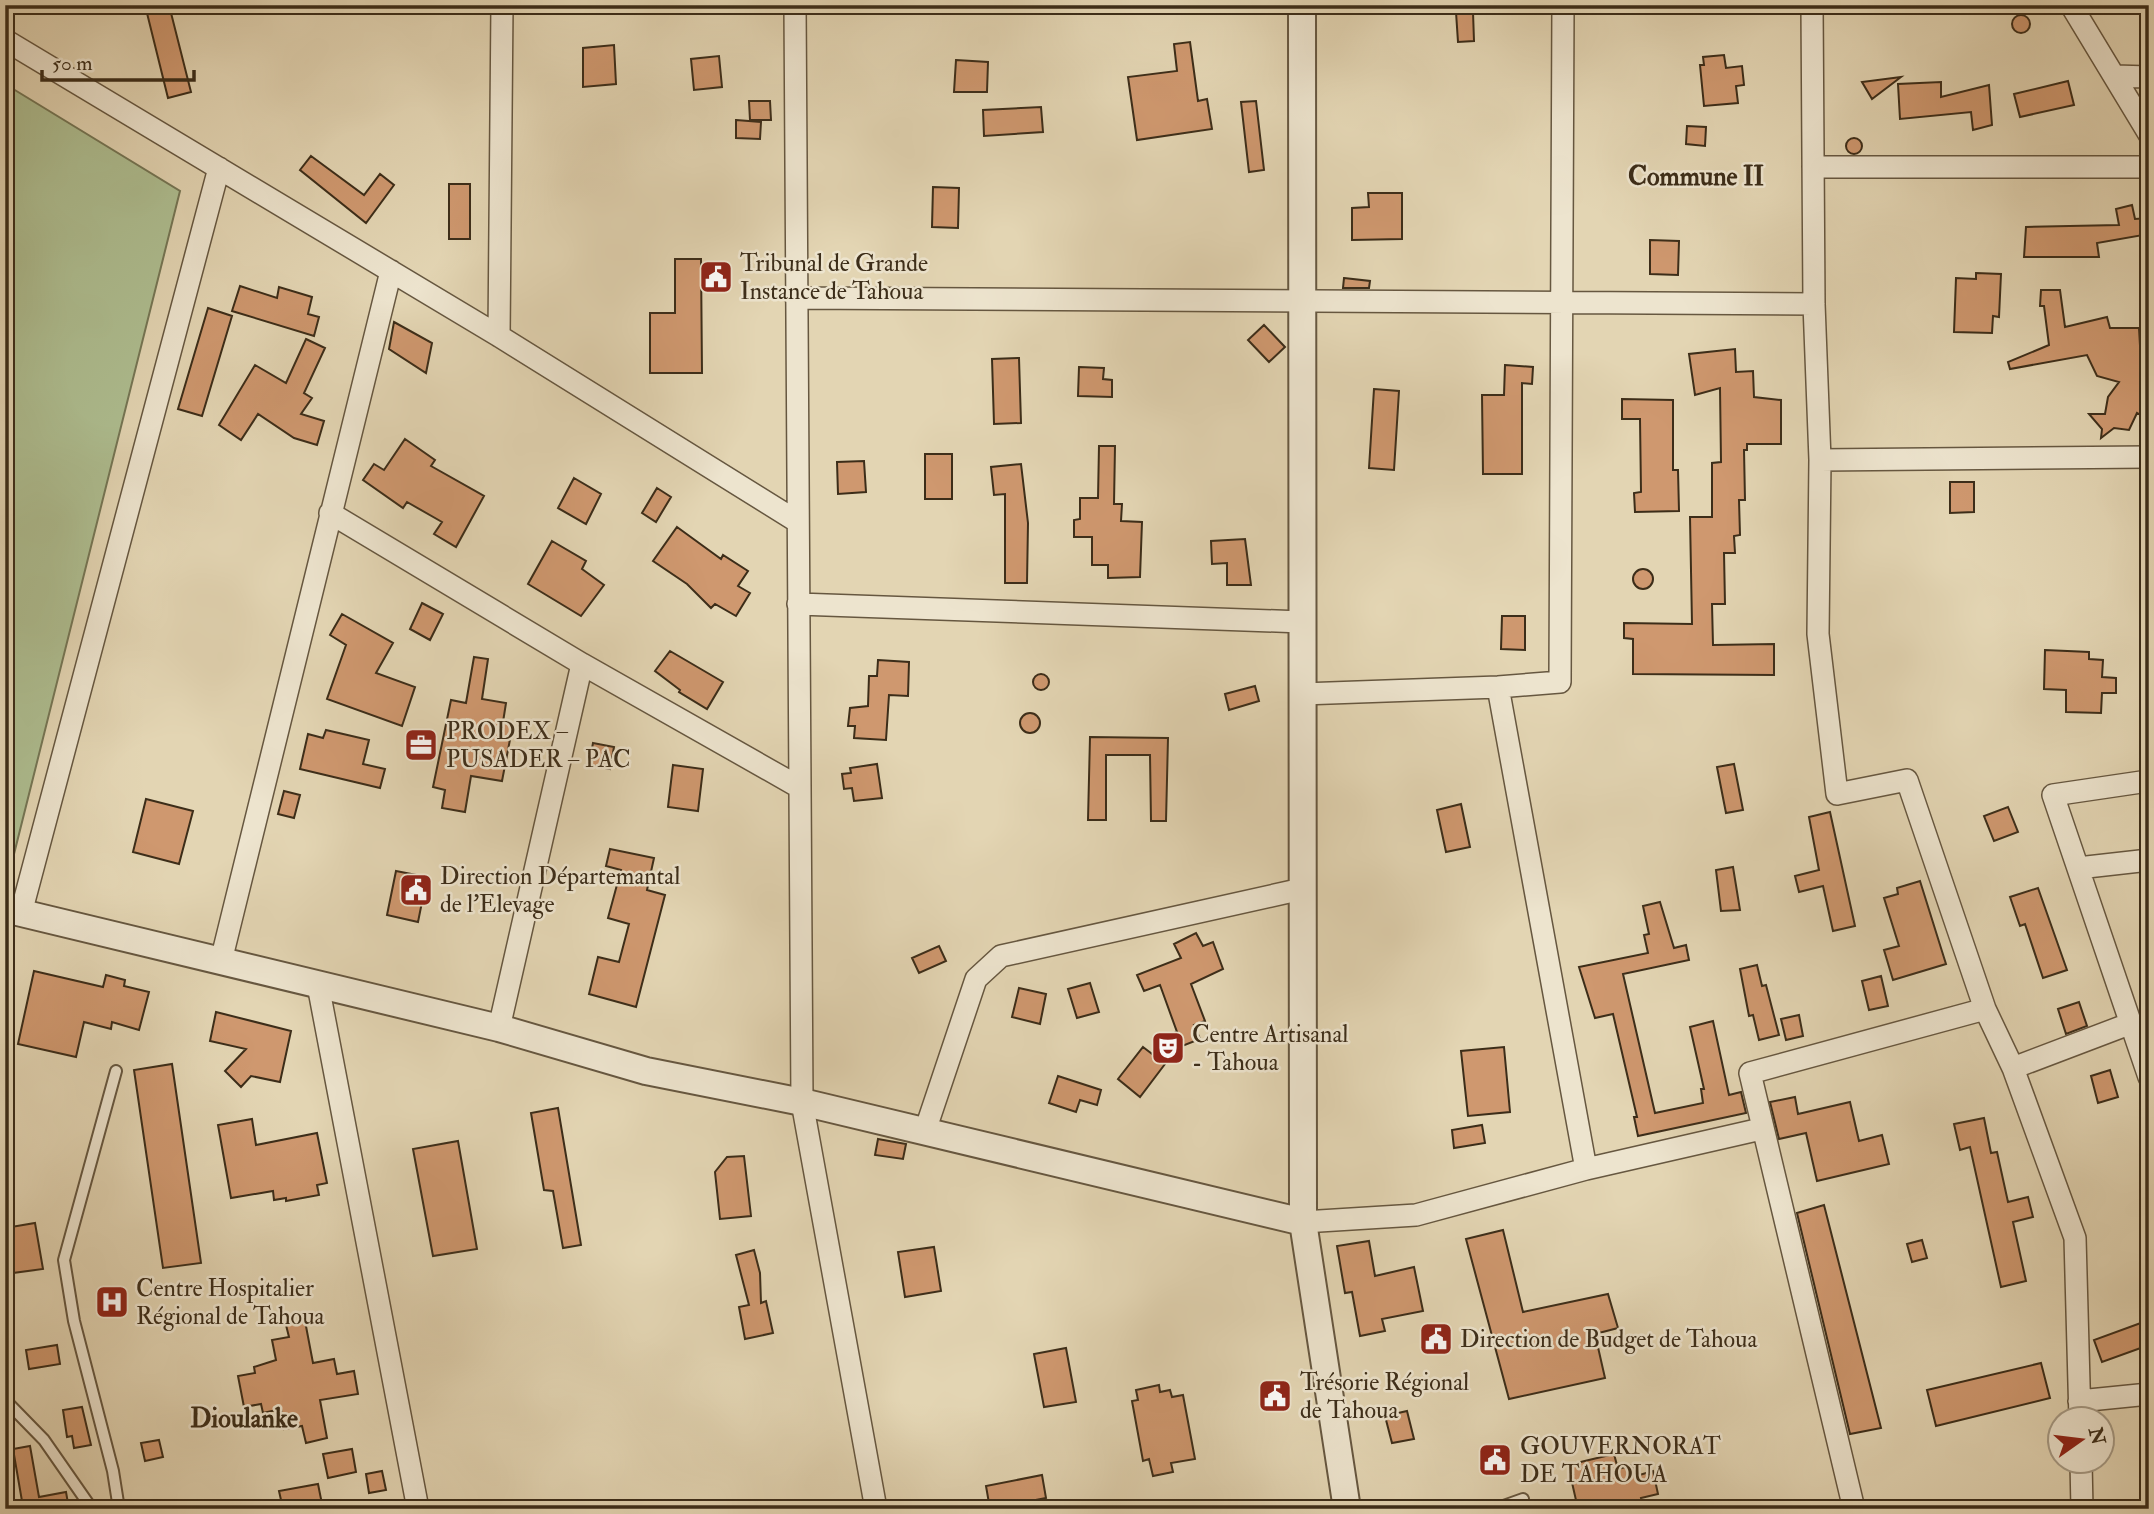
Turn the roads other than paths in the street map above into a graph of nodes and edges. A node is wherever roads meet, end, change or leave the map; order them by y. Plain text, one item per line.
1 (502, 5) edge
2 (795, 5) edge
3 (1302, 5) edge
4 (1563, 5) edge
5 (1812, 5) edge
6 (2071, 5) edge
7 (5, 40) edge
8 (2115, 76) junction
9 (2149, 77) edge
10 (2149, 134) edge
11 (1813, 167) junction
12 (2149, 167) edge
13 (219, 168) junction
14 (391, 271) junction
15 (796, 298) junction
16 (1302, 301) junction
17 (1559, 303) junction
18 (1814, 304) junction
19 (499, 336) junction
20 (2149, 457) edge
21 (1820, 460) junction
22 (330, 513) junction
23 (798, 522) junction
24 (798, 604) junction
25 (1302, 622) junction
26 (582, 664) junction
27 (1498, 687) junction
28 (1302, 694) junction
29 (2149, 784) edge
30 (799, 787) junction
31 (2149, 860) edge
32 (2078, 868) junction
33 (1302, 889) junction
34 (13, 911) edge
35 (221, 961) junction
36 (318, 985) junction
37 (1984, 1009) junction
38 (2129, 1024) junction
39 (499, 1028) junction
40 (2013, 1068) junction
41 (116, 1071) dead end
42 (2149, 1077) edge
43 (802, 1102) junction
44 (1761, 1129) junction
45 (925, 1131) junction
46 (1586, 1169) junction
47 (1303, 1222) junction
48 (2149, 1394) edge
49 (5, 1400) edge
50 (2079, 1406) edge
51 (2096, 1406) edge
52 (2081, 1476) edge
53 (1523, 1499) dead end
54 (92, 1509) edge
55 (119, 1509) edge
56 (418, 1509) edge
57 (876, 1509) edge
58 (1346, 1509) edge
59 (1495, 1509) edge
60 (1854, 1509) edge
61 (2082, 1509) edge

1 - 19 street
2 - 15 street
3 - 16 street
4 - 17 street
5 - 11 street
6 - 8 street
7 - 13 street
8 - 9 street
8 - 10 street
11 - 12 street
11 - 18 street
13 - 14 street
13 - 34 street
14 - 19 street
14 - 22 street
15 - 16 street
15 - 23 street
16 - 17 street
16 - 25 street
17 - 18 street
17 - 27 street
18 - 21 street
19 - 23 street
20 - 21 street
21 - 37 street
22 - 26 street
22 - 35 street
23 - 24 street
24 - 25 street
24 - 30 street
25 - 28 street
26 - 30 street
26 - 39 street
27 - 28 street
27 - 46 street
28 - 33 street
29 - 32 street
30 - 43 street
31 - 32 street
32 - 38 street
33 - 45 street
33 - 47 street
34 - 35 street
35 - 36 street
36 - 39 street
36 - 56 street
37 - 40 street
37 - 44 street
38 - 40 street
38 - 42 street
39 - 43 street
40 - 50 street
41 - 55 lane
43 - 45 street
43 - 57 street
44 - 46 street
44 - 60 street
45 - 47 street
46 - 47 street
47 - 58 street
48 - 51 street
49 - 54 lane
52 - 61 street
53 - 59 lane

